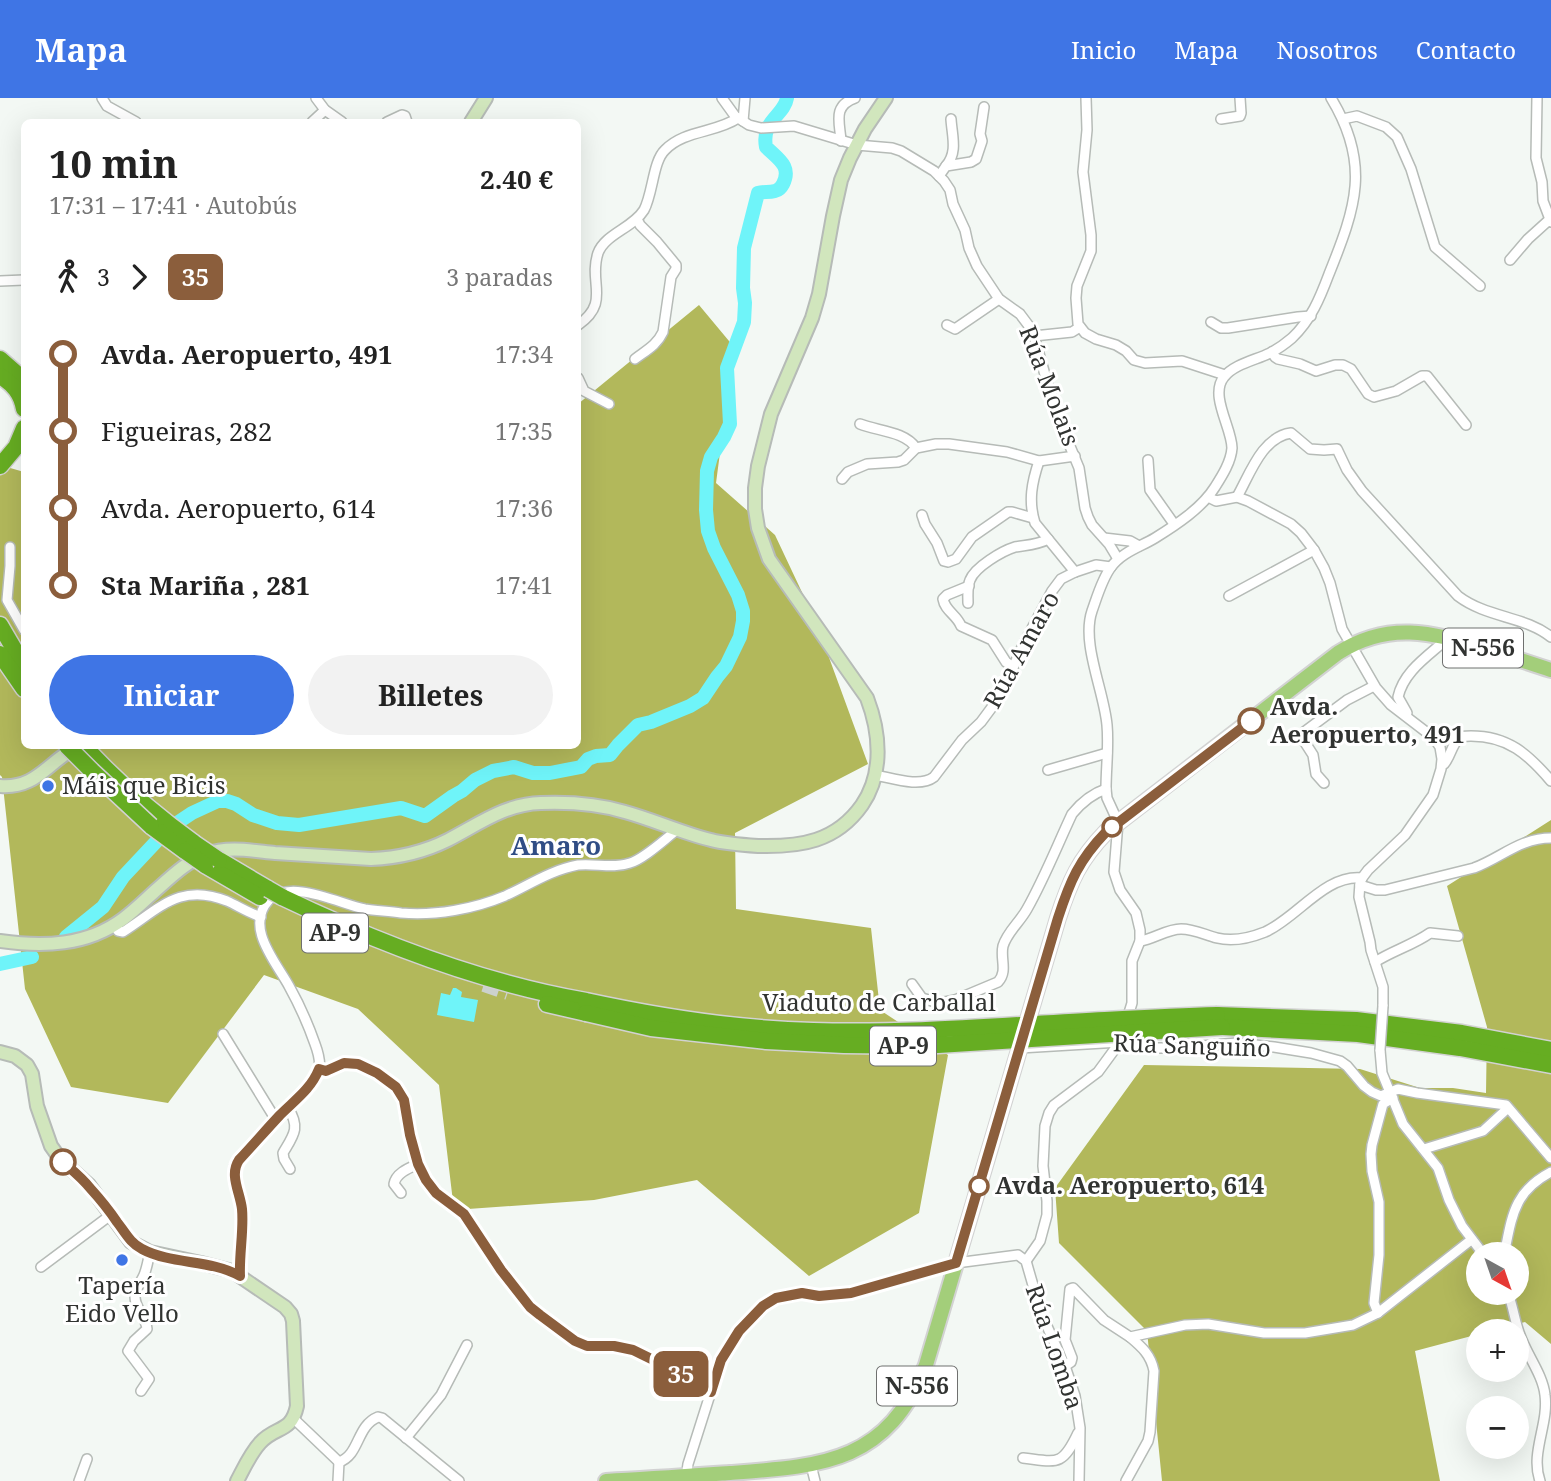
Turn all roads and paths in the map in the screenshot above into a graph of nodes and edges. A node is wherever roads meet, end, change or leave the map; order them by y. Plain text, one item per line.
1 (102, 98) edge
2 (316, 98) edge
3 (486, 98) edge
4 (722, 98) edge
5 (745, 98) edge
6 (855, 98) edge
7 (886, 98) edge
8 (1086, 98) edge
9 (1240, 98) edge
10 (1331, 98) edge
11 (1537, 98) edge
12 (984, 107) dead end
13 (325, 110) junction
14 (131, 119) edge
15 (315, 119) edge
16 (338, 119) edge
17 (473, 119) edge
18 (951, 119) dead end
19 (1221, 119) dead end
20 (1343, 119) junction
21 (740, 120) junction
22 (841, 141) junction
23 (857, 145) junction
24 (946, 166) junction
25 (939, 176) junction
26 (637, 219) junction
27 (1550, 221) edge
28 (1510, 260) dead end
29 (0, 281) edge
30 (21, 281) edge
31 (1480, 286) dead end
32 (999, 299) junction
33 (1311, 316) junction
34 (1211, 322) dead end
35 (581, 323) edge
36 (947, 325) dead end
37 (1080, 327) junction
38 (1034, 336) junction
39 (1272, 352) junction
40 (0, 359) edge
41 (635, 359) dead end
42 (1225, 375) junction
43 (0, 376) edge
44 (21, 377) edge
45 (581, 384) edge
46 (21, 399) edge
47 (609, 404) dead end
48 (860, 424) dead end
49 (1466, 425) dead end
50 (21, 435) edge
51 (916, 448) junction
52 (21, 450) edge
53 (1075, 456) junction
54 (1148, 460) dead end
55 (1039, 461) junction
56 (0, 466) edge
57 (0, 478) edge
58 (842, 479) dead end
59 (1208, 497) junction
60 (1237, 497) junction
61 (922, 515) dead end
62 (1033, 519) junction
63 (1174, 524) junction
64 (1104, 538) junction
65 (1048, 539) junction
66 (1139, 546) junction
67 (10, 547) dead end
68 (1314, 550) junction
69 (1118, 559) junction
70 (1111, 566) junction
71 (1075, 572) junction
72 (969, 586) junction
73 (1229, 596) dead end
74 (968, 603) dead end
75 (0, 625) edge
76 (21, 625) edge
77 (1449, 638) junction
78 (1551, 638) edge
79 (1350, 646) junction
80 (0, 654) edge
81 (21, 661) edge
82 (1013, 667) junction
83 (1551, 670) edge
84 (0, 673) edge
85 (21, 685) edge
86 (1374, 686) junction
87 (21, 693) edge
88 (1409, 718) junction
89 (1459, 737) junction
90 (1438, 743) junction
91 (70, 749) edge
92 (75, 749) edge
93 (85, 749) edge
94 (1107, 752) junction
95 (1441, 769) junction
96 (1048, 770) dead end
97 (875, 775) junction
98 (1551, 781) edge
99 (1324, 783) dead end
100 (0, 786) edge
101 (1106, 789) junction
102 (1118, 822) junction
103 (159, 825) junction
104 (677, 830) junction
105 (1551, 838) edge
106 (1361, 881) junction
107 (267, 902) junction
108 (114, 925) junction
109 (1458, 936) dead end
110 (0, 941) edge
111 (1140, 941) junction
112 (402, 956) dead end
113 (1375, 962) junction
114 (912, 984) dead end
115 (508, 992) tunnel mouth
116 (586, 1007) junction
117 (1219, 1021) junction
118 (223, 1034) dead end
119 (1120, 1042) junction
120 (1020, 1048) junction
121 (1551, 1050) edge
122 (0, 1052) edge
123 (1551, 1065) edge
124 (319, 1069) junction
125 (1391, 1095) junction
126 (288, 1108) junction
127 (1508, 1108) junction
128 (276, 1120) junction
129 (1424, 1149) junction
130 (1551, 1157) edge
131 (418, 1164) junction
132 (290, 1169) dead end
133 (1551, 1171) edge
134 (401, 1193) dead end
135 (111, 1214) junction
136 (1471, 1240) joint
137 (1507, 1242) edge
138 (150, 1252) junction
139 (1024, 1259) junction
140 (956, 1263) junction
141 (41, 1267) dead end
142 (240, 1276) junction
143 (1512, 1306) edge
144 (1378, 1313) junction
145 (1130, 1337) junction
146 (467, 1345) dead end
147 (1065, 1366) junction
148 (141, 1391) dead end
149 (711, 1392) junction
150 (294, 1419) junction
151 (1080, 1428) junction
152 (406, 1438) junction
153 (1023, 1458) dead end
154 (87, 1459) dead end
155 (339, 1462) junction
156 (811, 1465) junction
157 (686, 1478) edge
158 (79, 1481) edge
159 (237, 1481) edge
160 (338, 1481) edge
161 (460, 1481) edge
162 (606, 1481) edge
163 (815, 1481) edge
164 (1079, 1481) edge
165 (1126, 1481) edge
166 (1540, 1481) edge

1 - 14 street
2 - 13 street
3 - 17 main road
4 - 21 street
5 - 21 street
6 - 22 street
7 - 23 main road
8 - 37 street
9 - 19 street
10 - 20 street
11 - 27 street
12 - 24 street
13 - 15 street
13 - 16 street
18 - 24 street
20 - 31 street
20 - 33 street
21 - 22 street
21 - 26 street
22 - 23 street
23 - 25 street
23 - 97 main road
24 - 25 street
25 - 32 street, Rúa Molais
26 - 35 street
26 - 41 street
27 - 28 street
29 - 30 street
32 - 36 street
32 - 38 street, Rúa Molais
33 - 34 street
33 - 39 street
37 - 38 street
37 - 42 street
38 - 53 street, Rúa Molais
39 - 42 street
39 - 49 street
40 - 44 highway
42 - 59 street
43 - 46 highway
45 - 47 street
48 - 51 street
50 - 56 highway
51 - 55 street
51 - 58 street
52 - 57 highway
53 - 55 street
53 - 64 street, Rúa Molais
54 - 63 street
55 - 62 street
59 - 60 street
59 - 63 street
60 - 68 street
60 - 78 street
61 - 62 street
62 - 65 street
63 - 66 street
64 - 66 street
64 - 69 street, Rúa Molais
65 - 71 street
65 - 72 street
66 - 69 street
67 - 76 street
68 - 73 street
68 - 79 street
69 - 70 street
70 - 71 street, Rúa Amaro
70 - 94 street
71 - 82 street, Rúa Amaro
72 - 74 street
72 - 82 street
75 - 81 highway
77 - 79 main road, N-556
77 - 83 main road, N-556
77 - 88 street
79 - 86 street
79 - 102 main road, N-556
80 - 85 highway
82 - 97 street, Rúa Amaro
84 - 87 highway
86 - 88 street
86 - 99 street
88 - 90 street
89 - 90 street
89 - 95 street
89 - 98 street
90 - 95 street
91 - 103 highway, AP-9, bridge
92 - 100 main road
93 - 103 highway, AP-9
94 - 96 street
94 - 101 street
95 - 106 street
97 - 104 main road
101 - 102 street
101 - 114 street
102 - 111 street
102 - 120 main road, N-556
103 - 107 highway, AP-9, bridge
104 - 107 street
104 - 108 main road
105 - 106 street
106 - 111 street
106 - 113 street
107 - 108 street
107 - 112 highway, AP-9
107 - 116 highway, AP-9
107 - 124 street
108 - 110 main road
109 - 113 street
111 - 119 street
113 - 125 street, bridge
115 - 116 highway, AP-9
116 - 117 highway, Viaduto de Carballal / AP-9, bridge
117 - 121 highway, AP-9
117 - 123 highway, AP-9
118 - 128 street
119 - 120 street, Rúa Sanguiño
119 - 125 street, Rúa Sanguiño
119 - 139 street
120 - 140 main road, N-556
122 - 135 main road
124 - 126 street
124 - 131 street
125 - 127 street, Rúa Sanguiño
125 - 129 street
125 - 144 street
126 - 128 street
126 - 132 street
127 - 129 street
127 - 130 street
128 - 142 street
129 - 136 street
131 - 134 street
131 - 149 street
133 - 137 street
135 - 138 main road
135 - 141 street
136 - 144 street
138 - 142 main road
138 - 148 street
139 - 140 street
139 - 147 street, Rúa Lomba
140 - 149 street
140 - 156 main road, N-556
142 - 150 main road
143 - 166 street
144 - 145 street
145 - 147 street
145 - 165 street
146 - 152 street
147 - 151 street, Rúa Lomba
149 - 157 street
150 - 155 street
150 - 159 main road
151 - 153 street
151 - 164 street, Rúa Lomba
152 - 155 street
152 - 161 street
154 - 158 street
155 - 160 street
156 - 157 main road, N-556
156 - 163 street
157 - 162 main road, N-556

